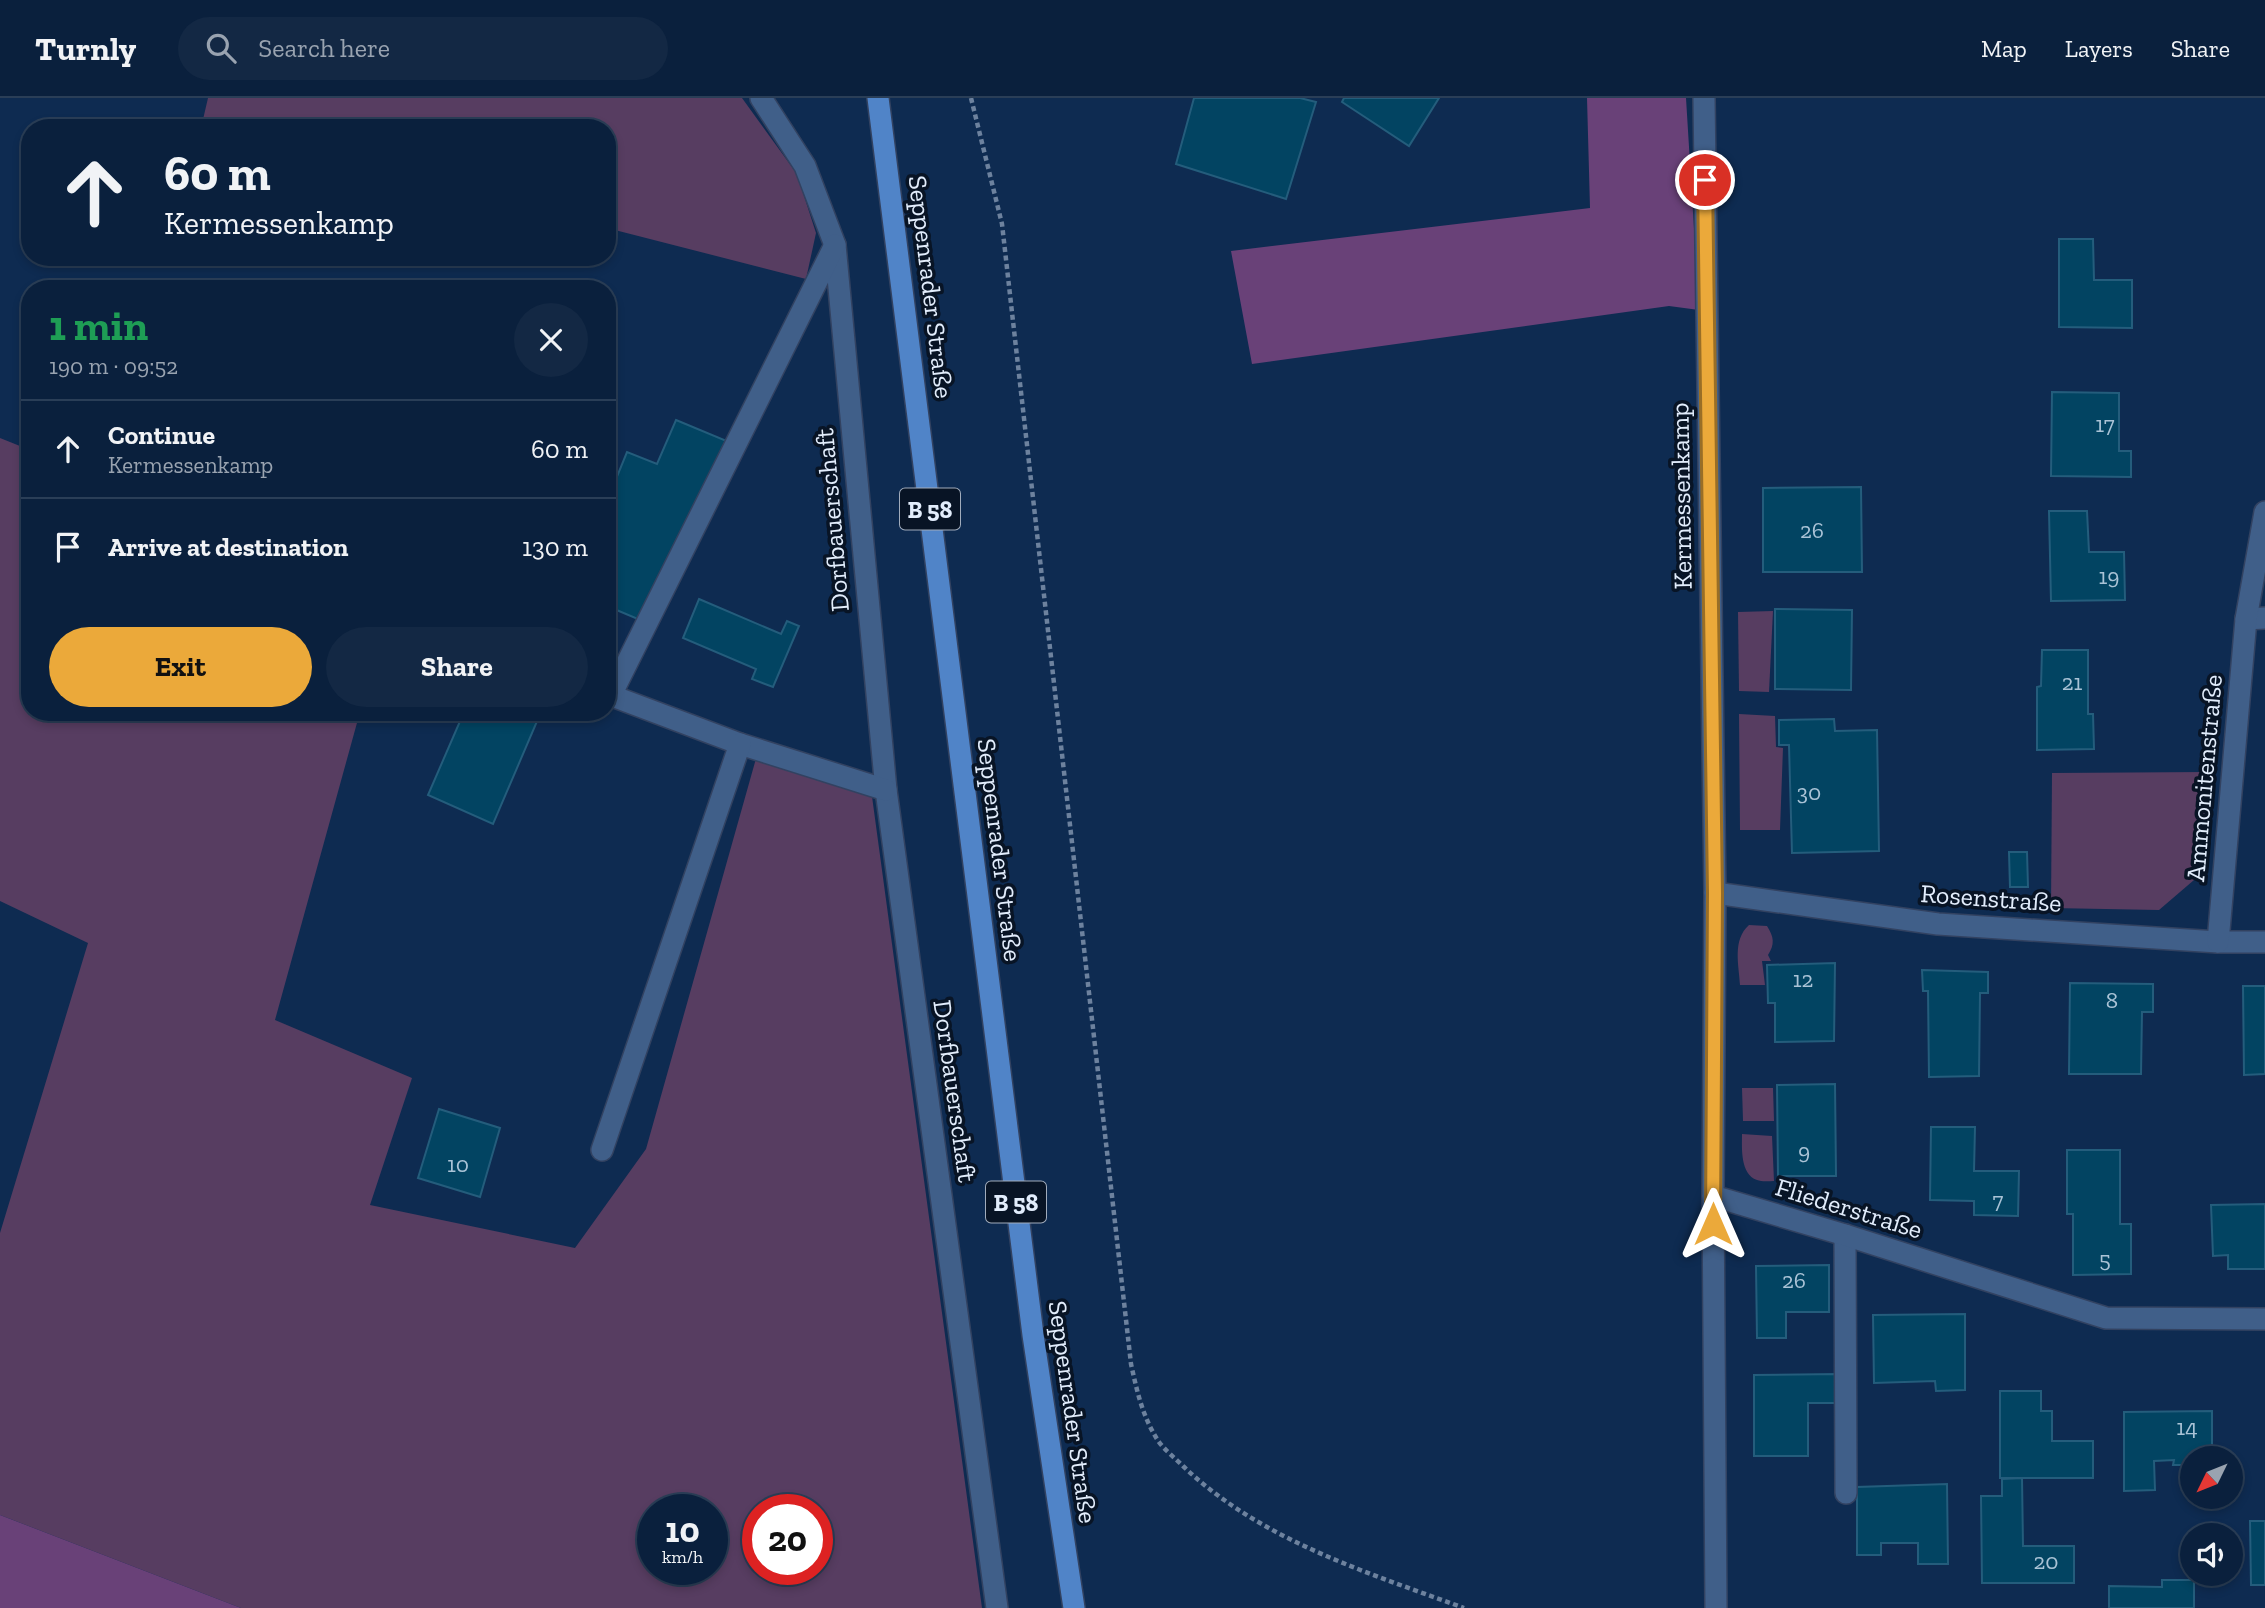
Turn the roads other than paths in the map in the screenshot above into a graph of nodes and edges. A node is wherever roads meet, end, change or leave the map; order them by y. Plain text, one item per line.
1 (761, 98) edge
2 (878, 98) edge
3 (1704, 98) edge
4 (835, 245) junction
5 (2265, 512) edge
6 (2256, 619) edge
7 (616, 680) edge
8 (616, 697) edge
9 (740, 744) junction
10 (886, 790) junction
11 (1715, 893) junction
12 (2218, 942) junction
13 (2265, 942) edge
14 (602, 1150) dead end
15 (1713, 1196) junction
16 (1845, 1235) junction
17 (2265, 1319) edge
18 (1846, 1493) dead end
19 (996, 1608) edge
20 (1074, 1608) edge
21 (1716, 1608) edge

1 - 4 street, Dorfbauerschaft
2 - 20 main road, Seppenrader Straße / B 58
3 - 11 street, Kermessenkamp
4 - 7 street
4 - 10 street, Dorfbauerschaft
5 - 6 street, Ammonitenstraße
6 - 12 street, Ammonitenstraße
8 - 9 street
9 - 10 street
9 - 14 street
10 - 19 street, Dorfbauerschaft
11 - 12 street, Rosenstraße
11 - 15 street
12 - 13 street, Rosenstraße
15 - 16 street, Fliederstraße
15 - 21 street
16 - 17 street, Fliederstraße
16 - 18 street

